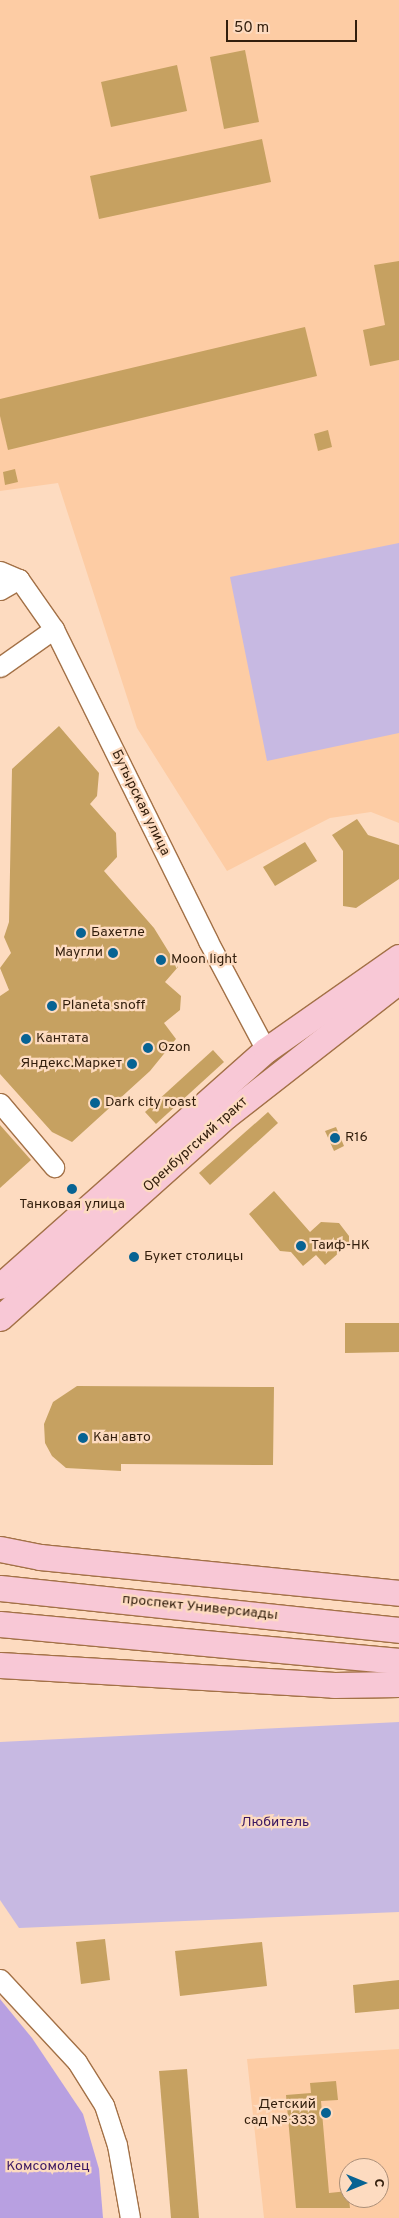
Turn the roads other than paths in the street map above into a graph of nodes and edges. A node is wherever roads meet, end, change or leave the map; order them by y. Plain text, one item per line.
1 (0, 570) edge
2 (19, 579) junction
3 (0, 590) edge
4 (54, 629) junction
5 (0, 667) edge
6 (399, 957) edge
7 (399, 981) edge
8 (266, 1050) junction
9 (0, 1103) edge
10 (54, 1167) dead end
11 (0, 1286) edge
12 (0, 1318) edge
13 (0, 1549) edge
14 (0, 1588) edge
15 (399, 1594) edge
16 (0, 1624) edge
17 (399, 1630) edge
18 (399, 1661) edge
19 (0, 1665) edge
20 (399, 1684) edge
21 (0, 1979) edge
22 (130, 2218) edge

1 - 2 street, Бутырская улица
2 - 3 street
2 - 4 street, Бутырская улица
4 - 5 street
4 - 8 street, Бутырская улица
6 - 8 main road, Оренбургский тракт
7 - 12 main road, Оренбургский тракт
8 - 11 main road, Оренбургский тракт
9 - 10 street
13 - 15 main road
14 - 17 main road, проспект Универсиады
16 - 18 main road
19 - 20 main road
21 - 22 street

